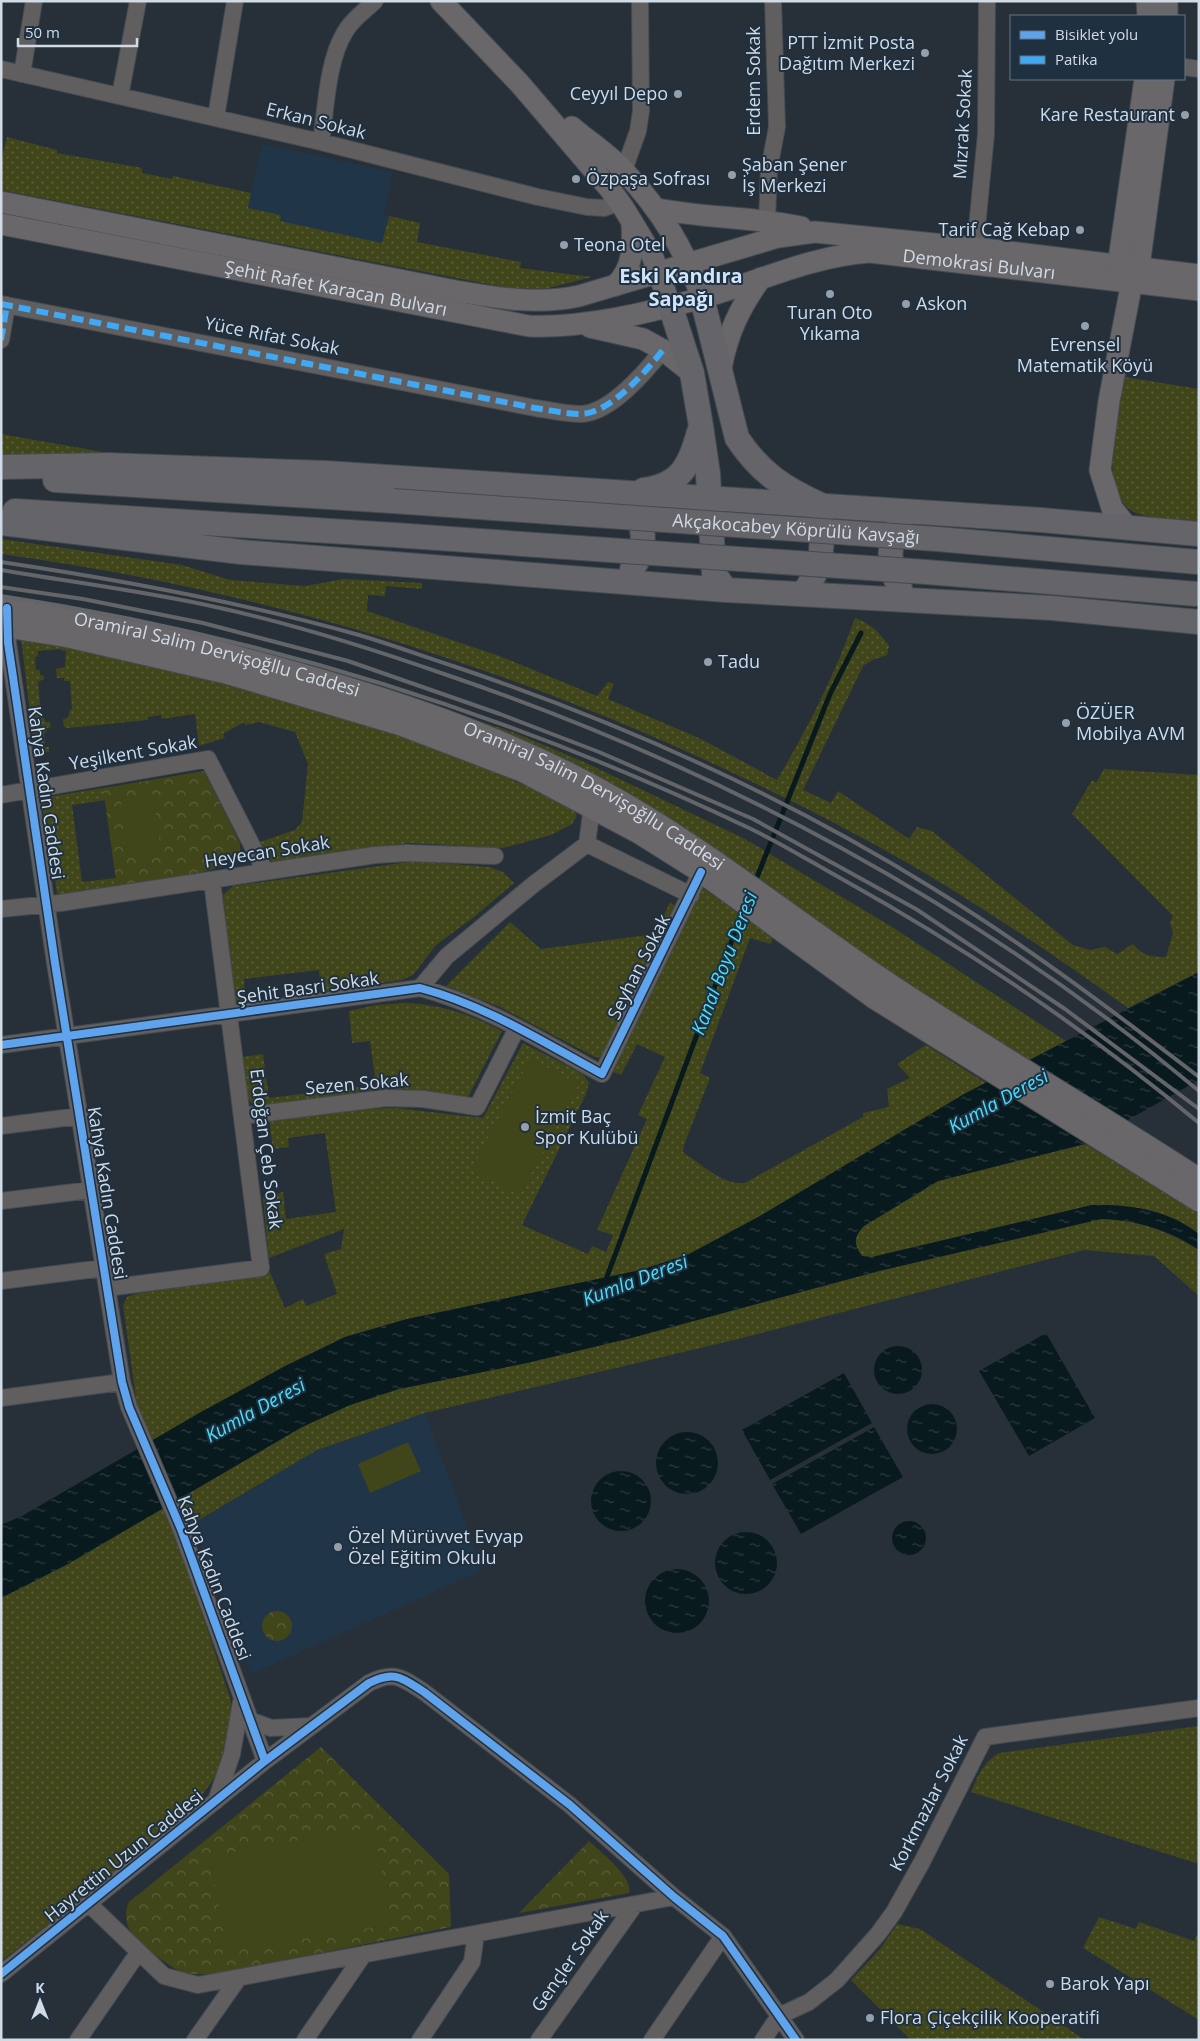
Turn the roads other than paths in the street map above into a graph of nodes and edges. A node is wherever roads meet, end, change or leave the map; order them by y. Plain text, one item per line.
1 (34, 1) edge
2 (138, 1) edge
3 (234, 1) edge
4 (375, 1) edge
5 (441, 1) edge
6 (640, 1) edge
7 (773, 1) edge
8 (987, 1) edge
9 (1147, 1) edge
10 (1168, 1) edge
11 (1148, 15) edge
12 (1168, 15) edge
13 (1185, 67) edge
14 (1, 69) edge
15 (1199, 69) edge
16 (22, 74) junction
17 (1145, 80) edge
18 (1164, 80) edge
19 (520, 84) junction
20 (120, 96) junction
21 (216, 118) junction
22 (320, 142) junction
23 (624, 170) junction
24 (1, 202) edge
25 (620, 202) junction
26 (657, 209) junction
27 (632, 221) junction
28 (1, 224) edge
29 (772, 229) junction
30 (827, 232) junction
31 (975, 248) junction
32 (658, 272) junction
33 (1126, 274) junction
34 (1199, 275) edge
35 (761, 278) junction
36 (616, 284) junction
37 (1199, 290) edge
38 (682, 294) junction
39 (4, 304) edge
40 (580, 325) junction
41 (1, 340) edge
42 (663, 350) junction
43 (721, 369) junction
44 (692, 373) junction
45 (701, 426) junction
46 (1, 467) edge
47 (1, 477) edge
48 (618, 493) junction
49 (708, 497) junction
50 (821, 505) junction
51 (1, 510) edge
52 (907, 511) junction
53 (1, 523) edge
54 (1127, 527) junction
55 (1199, 534) edge
56 (1198, 562) edge
57 (624, 581) junction
58 (726, 590) junction
59 (803, 594) junction
60 (1198, 594) edge
61 (908, 599) junction
62 (1199, 622) edge
63 (4, 626) edge
64 (30, 791) junction
65 (1, 795) edge
66 (592, 806) junction
67 (588, 844) junction
68 (495, 856) dead end
69 (266, 871) junction
70 (711, 872) junction
71 (212, 881) junction
72 (691, 895) junction
73 (47, 904) junction
74 (1, 909) edge
75 (773, 914) junction
76 (420, 988) junction
77 (228, 1014) junction
78 (517, 1028) junction
79 (946, 1032) junction
80 (67, 1037) junction
81 (1, 1045) edge
82 (602, 1074) joint
83 (80, 1116) junction
84 (243, 1116) junction
85 (1, 1126) edge
86 (1109, 1132) junction
87 (1199, 1179) edge
88 (91, 1190) junction
89 (1, 1201) edge
90 (1199, 1201) edge
91 (104, 1268) junction
92 (1, 1281) edge
93 (107, 1288) junction
94 (122, 1382) junction
95 (1, 1398) edge
96 (242, 1697) junction
97 (1199, 1708) edge
98 (250, 1720) junction
99 (312, 1726) junction
100 (265, 1761) junction
101 (216, 1801) junction
102 (674, 1896) junction
103 (89, 1904) junction
104 (634, 1906) junction
105 (476, 1934) junction
106 (723, 1936) junction
107 (138, 1953) junction
108 (364, 1954) junction
109 (1, 1974) edge
110 (238, 1979) junction
111 (780, 2016) junction
112 (78, 2040) edge
113 (195, 2040) edge
114 (305, 2040) edge
115 (420, 2040) edge
116 (539, 2040) edge
117 (652, 2040) edge
118 (763, 2040) edge
119 (796, 2040) edge

1 - 16 street
2 - 20 street
3 - 21 street
4 - 22 street
5 - 19 main road
6 - 23 street
7 - 29 street, Erdem Sokak
8 - 31 street, Mızrak Sokak
9 - 11 main road
10 - 12 main road
13 - 15 street
14 - 16 street, Erkan Sokak
16 - 20 street, Erkan Sokak
17 - 33 main road
18 - 33 main road
19 - 23 main road
19 - 25 main road
20 - 21 street, Erkan Sokak
21 - 22 street, Erkan Sokak
22 - 25 street, Erkan Sokak
23 - 26 main road
24 - 36 main road, Şehit Rafet Karacan Bulvarı
25 - 27 main road
26 - 29 main road
26 - 38 main road
27 - 32 main road
27 - 36 main road
28 - 40 main road, Şehit Rafet Karacan Bulvarı
29 - 30 main road, Demokrasi Bulvarı
29 - 38 main road
30 - 31 main road, Demokrasi Bulvarı
30 - 38 main road
31 - 33 main road, Demokrasi Bulvarı
32 - 36 main road, Şehit Rafet Karacan Bulvarı
32 - 38 main road, Şehit Rafet Karacan Bulvarı
32 - 38 main road
33 - 34 main road, Demokrasi Bulvarı
33 - 35 main road, Demokrasi Bulvarı
33 - 37 main road, Demokrasi Bulvarı
33 - 54 main road
35 - 38 main road, Demokrasi Bulvarı
35 - 43 main road
38 - 40 main road, Şehit Rafet Karacan Bulvarı
38 - 43 highway
38 - 44 highway
39 - 41 street
39 - 42 street, Yüce Rıfat Sokak
40 - 42 main road
42 - 44 main road
43 - 50 highway
44 - 45 highway
45 - 48 highway
45 - 49 highway
46 - 48 highway
47 - 56 highway, Akçakocabey Köprülü Kavşağı, bridge
48 - 49 highway
48 - 57 highway
49 - 50 highway
49 - 58 highway
50 - 52 highway
50 - 59 highway
51 - 60 highway, Akçakocabey Köprülü Kavşağı, bridge
52 - 54 highway
52 - 61 highway
53 - 57 highway
54 - 55 highway
57 - 58 highway
58 - 59 highway
59 - 61 highway
61 - 62 highway
63 - 64 street, Kahya Kadın Caddesi
63 - 66 main road, Oramiral Salim Dervişoğllu Caddesi
63 - 70 main road, Oramiral Salim Dervişoğllu Caddesi
64 - 65 street
64 - 69 street, Yeşilkent Sokak
64 - 73 street, Kahya Kadın Caddesi
66 - 67 street
66 - 70 main road, Oramiral Salim Dervişoğllu Caddesi
67 - 72 street
67 - 76 street
68 - 69 street, Heyecan Sokak
69 - 71 street, Heyecan Sokak
70 - 72 street, Seyhan Sokak
70 - 75 main road, Oramiral Salim Dervişoğllu Caddesi
71 - 73 street, Heyecan Sokak
71 - 77 street, Erdoğan Çeb Sokak
72 - 82 street, Seyhan Sokak
73 - 74 street, Heyecan Sokak
73 - 80 street, Kahya Kadın Caddesi
75 - 79 main road, Oramiral Salim Dervişoğllu Caddesi
75 - 79 main road, Oramiral Salim Dervişoğllu Caddesi
76 - 77 street, Şehit Basri Sokak
76 - 78 street, Şehit Basri Sokak
77 - 80 street, Şehit Basri Sokak
77 - 84 street, Erdoğan Çeb Sokak
78 - 82 street, Şehit Basri Sokak
78 - 84 street, Sezen Sokak
79 - 86 main road, Oramiral Salim Dervişoğllu Caddesi
80 - 81 street, Şehit Basri Sokak
80 - 83 street, Kahya Kadın Caddesi
83 - 85 street
83 - 88 street, Kahya Kadın Caddesi
84 - 93 street, Erdoğan Çeb Sokak
86 - 87 main road, Oramiral Salim Dervişoğllu Caddesi
86 - 90 main road, Oramiral Salim Dervişoğllu Caddesi
88 - 89 street
88 - 91 street, Kahya Kadın Caddesi
91 - 92 street
91 - 93 street, Kahya Kadın Caddesi
93 - 94 street, Kahya Kadın Caddesi
94 - 95 street
94 - 96 street, Kahya Kadın Caddesi
96 - 98 street, Kahya Kadın Caddesi
96 - 101 street
97 - 111 street, Korkmazlar Sokak
98 - 99 street
98 - 100 street, Kahya Kadın Caddesi
99 - 100 street, Hayrettin Uzun Caddesi
99 - 102 street, Hayrettin Uzun Caddesi
100 - 101 street, Hayrettin Uzun Caddesi
101 - 103 street, Hayrettin Uzun Caddesi
102 - 104 street
102 - 106 street, Hayrettin Uzun Caddesi
103 - 107 street
103 - 109 street, Hayrettin Uzun Caddesi
104 - 105 street
104 - 116 street, Gençler Sokak
105 - 108 street
105 - 115 street
106 - 111 street, Hayrettin Uzun Caddesi
106 - 117 street
107 - 110 street
107 - 112 street
108 - 110 street
108 - 114 street
110 - 113 street
111 - 118 street
111 - 119 street, Hayrettin Uzun Caddesi

